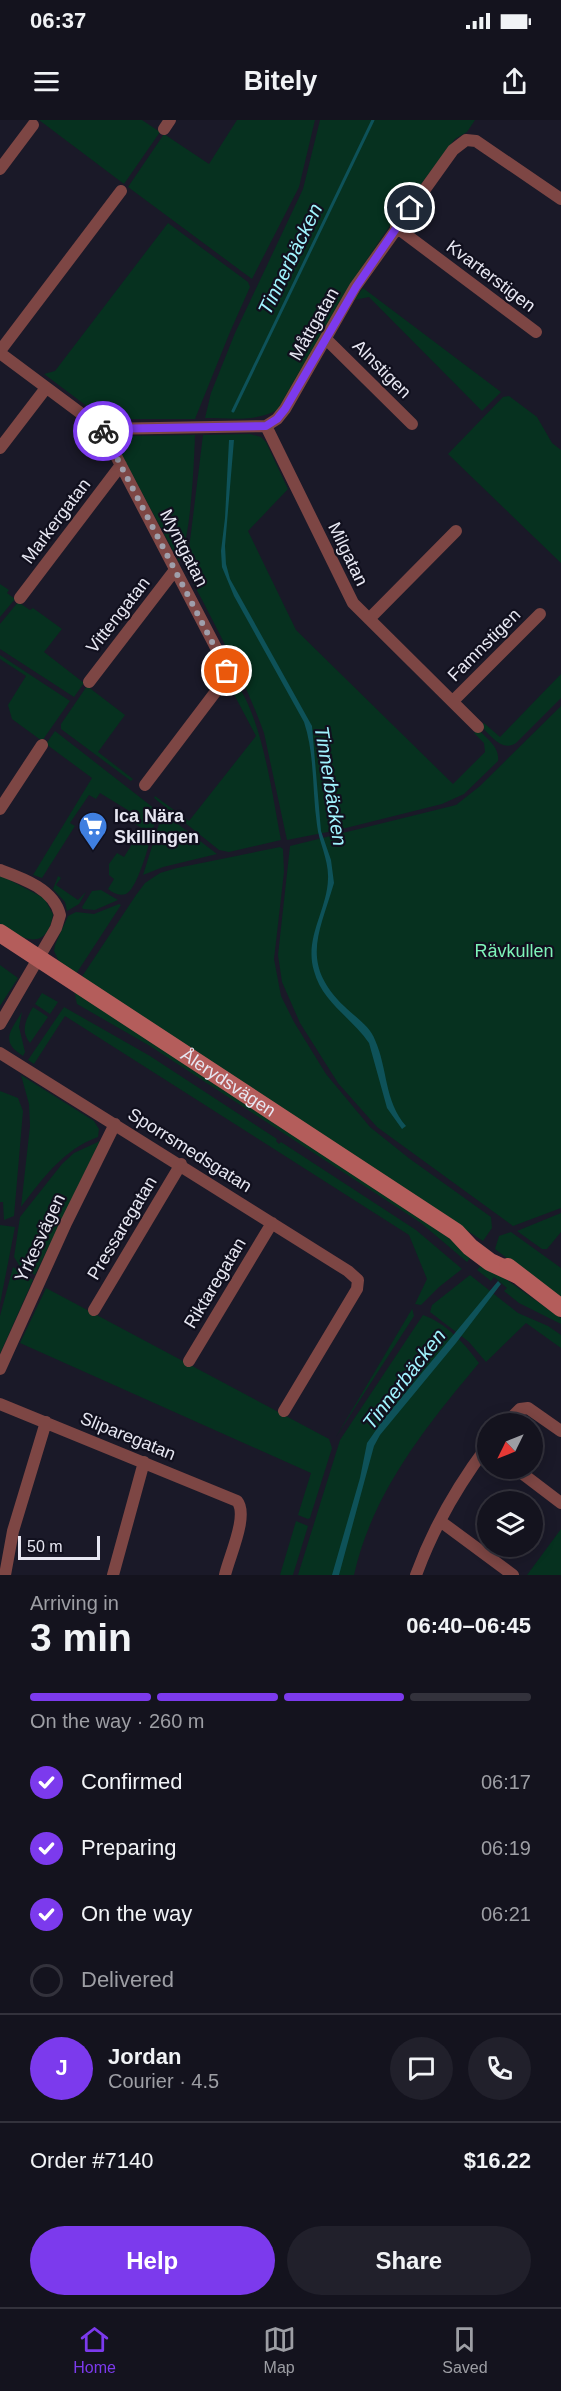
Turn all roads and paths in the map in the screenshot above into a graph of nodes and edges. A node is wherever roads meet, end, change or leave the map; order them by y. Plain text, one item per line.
1 (33, 125) dead end
2 (0, 168) edge
3 (121, 191) dead end
4 (561, 199) edge
5 (396, 227) junction
6 (536, 332) dead end
7 (326, 339) junction
8 (0, 352) edge
9 (46, 388) junction
10 (412, 424) dead end
11 (266, 426) junction
12 (102, 429) junction
13 (0, 448) edge
14 (121, 465) junction
15 (456, 531) dead end
16 (175, 570) junction
17 (20, 598) dead end
18 (540, 614) dead end
19 (369, 619) junction
20 (89, 682) dead end
21 (453, 701) junction
22 (478, 727) dead end
23 (42, 745) dead end
24 (145, 786) dead end
25 (0, 809) edge
26 (0, 870) edge
27 (0, 933) edge
28 (39, 958) junction
29 (0, 1024) edge
30 (0, 1053) edge
31 (115, 1124) junction
32 (181, 1164) junction
33 (272, 1223) junction
34 (561, 1308) edge
35 (94, 1310) dead end
36 (189, 1361) dead end
37 (0, 1368) edge
38 (0, 1404) edge
39 (284, 1411) dead end
40 (516, 1413) edge
41 (535, 1413) edge
42 (543, 1418) edge
43 (46, 1422) junction
44 (561, 1431) edge
45 (477, 1461) edge
46 (144, 1462) junction
47 (529, 1479) edge
48 (561, 1503) edge
49 (440, 1521) junction
50 (5, 1575) edge
51 (113, 1575) edge
52 (225, 1575) edge
53 (416, 1575) edge
54 (513, 1575) edge

1 - 2 street
3 - 8 street
4 - 5 street, Måttgatan
5 - 6 street, Kvarterstigen
5 - 7 street, Måttgatan
7 - 10 street, Alnstigen
7 - 11 street, Måttgatan
8 - 9 street, Myntgatan
9 - 12 street, Myntgatan
9 - 13 street
11 - 12 street
11 - 19 street, Milgatan
12 - 14 street, Myntgatan
14 - 16 street, Myntgatan
14 - 17 street, Markergatan
15 - 19 street
16 - 20 street, Vittengatan
16 - 24 street, Myntgatan
18 - 21 street, Famnstigen
19 - 21 street, Milgatan
21 - 22 street, Milgatan
23 - 25 street
26 - 28 street
27 - 28 main road, Ålerydsvägen
28 - 29 street
28 - 34 main road, Ålerydsvägen
30 - 31 street, Sporrsmedsgatan
31 - 32 street, Sporrsmedsgatan
31 - 37 street, Yrkesvägen
32 - 33 street, Sporrsmedsgatan
32 - 35 street, Pressaregatan
33 - 36 street, Riktaregatan
33 - 39 street, Sporrsmedsgatan
38 - 43 street, Sliparegatan
40 - 41 street
42 - 44 street
43 - 46 street, Sliparegatan
43 - 50 street
45 - 49 street
46 - 51 street
46 - 52 street, Sliparegatan
47 - 48 street
49 - 53 street
49 - 54 street

